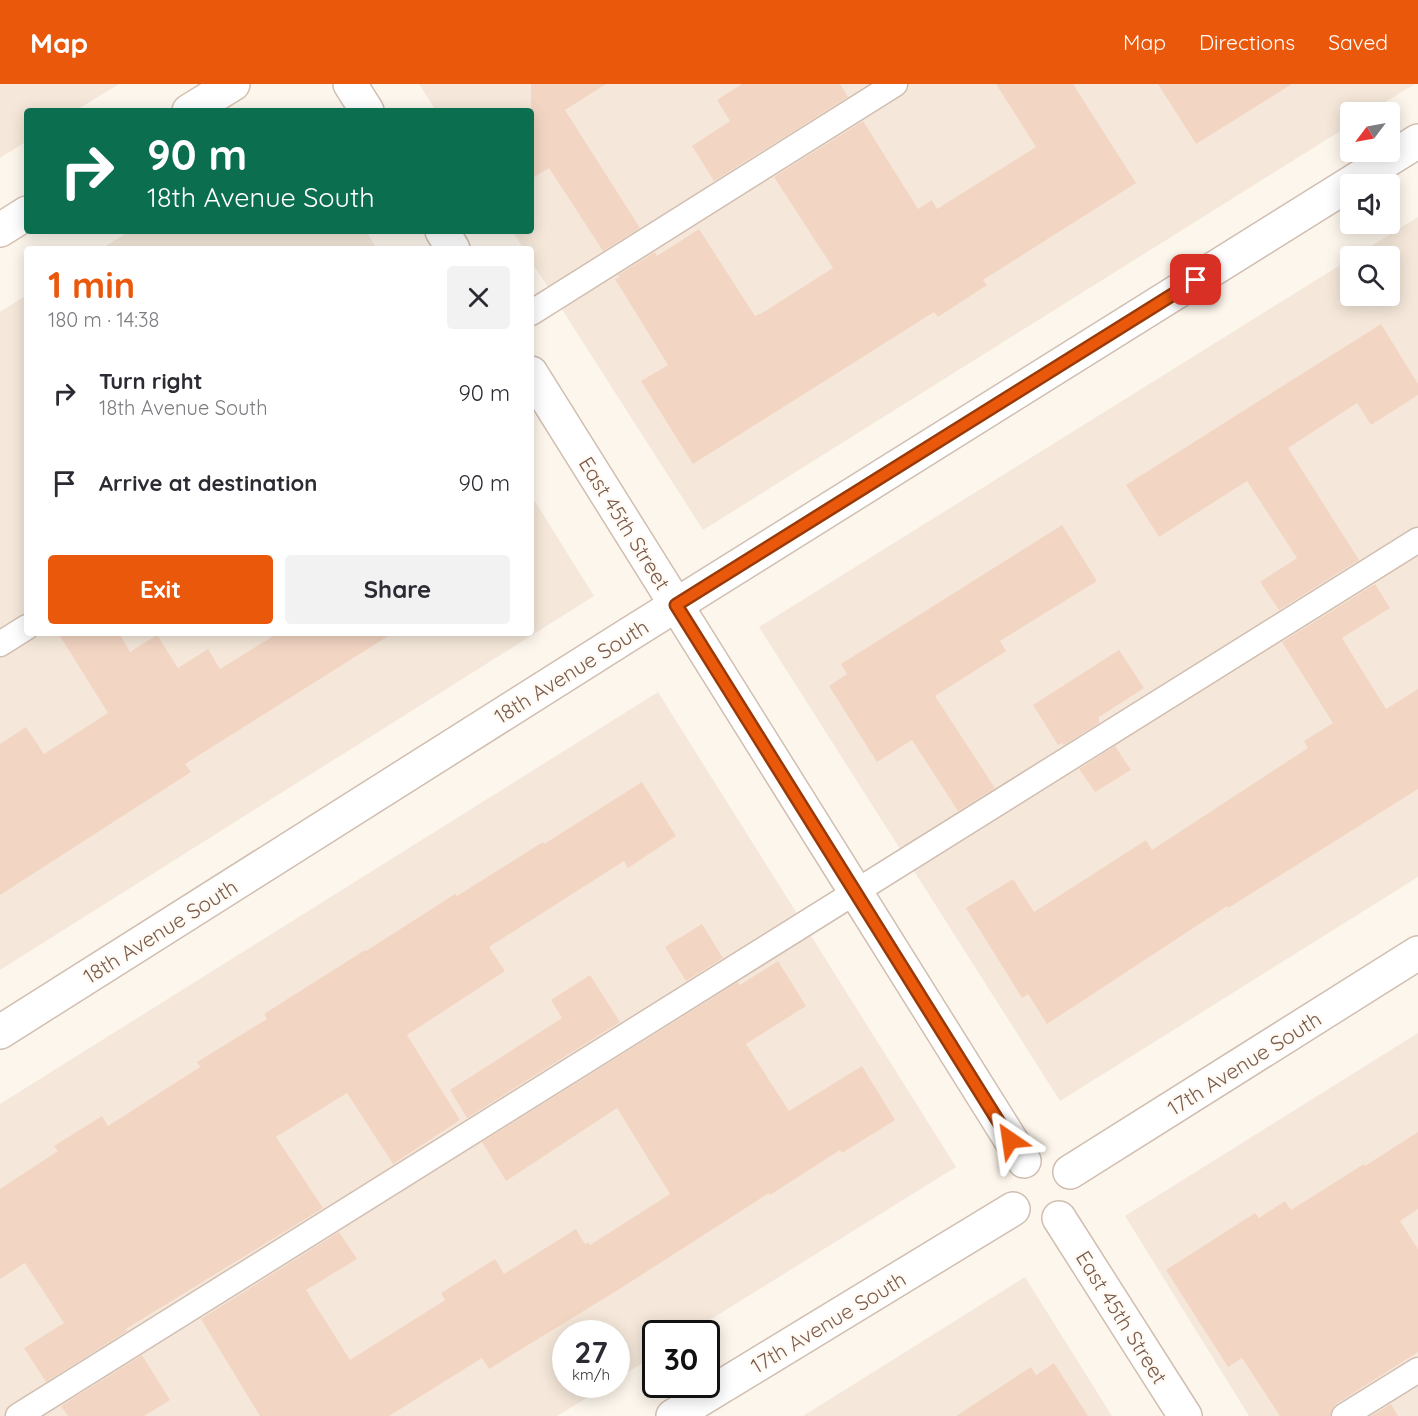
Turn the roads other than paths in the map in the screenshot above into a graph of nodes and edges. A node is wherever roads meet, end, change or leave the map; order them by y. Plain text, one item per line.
1 (233, 84) edge
2 (350, 84) edge
3 (895, 84) edge
4 (194, 108) edge
5 (365, 108) edge
6 (1418, 141) edge
7 (24, 215) edge
8 (0, 230) edge
9 (534, 311) edge
10 (534, 378) edge
11 (1418, 540) edge
12 (676, 605) junction
13 (24, 629) edge
14 (0, 644) edge
15 (856, 892) junction
16 (1418, 953) edge
17 (0, 1032) edge
18 (1024, 1161) junction
19 (1070, 1173) junction
20 (1013, 1209) junction
21 (1059, 1218) junction
22 (1418, 1370) edge
23 (18, 1416) edge
24 (673, 1416) edge
25 (1185, 1416) edge
26 (1344, 1416) edge

1 - 4 street
2 - 5 street
3 - 9 lane
6 - 12 street, 18th Avenue South
7 - 8 street
10 - 12 street, East 45th Street
11 - 15 lane
12 - 15 street, East 45th Street
12 - 17 street, 18th Avenue South
13 - 14 lane
15 - 18 street, East 45th Street
15 - 23 lane
16 - 19 street, 17th Avenue South
18 - 19 street
18 - 20 street
19 - 21 street
20 - 21 street
20 - 24 street, 17th Avenue South
21 - 25 street, East 45th Street
22 - 26 lane

